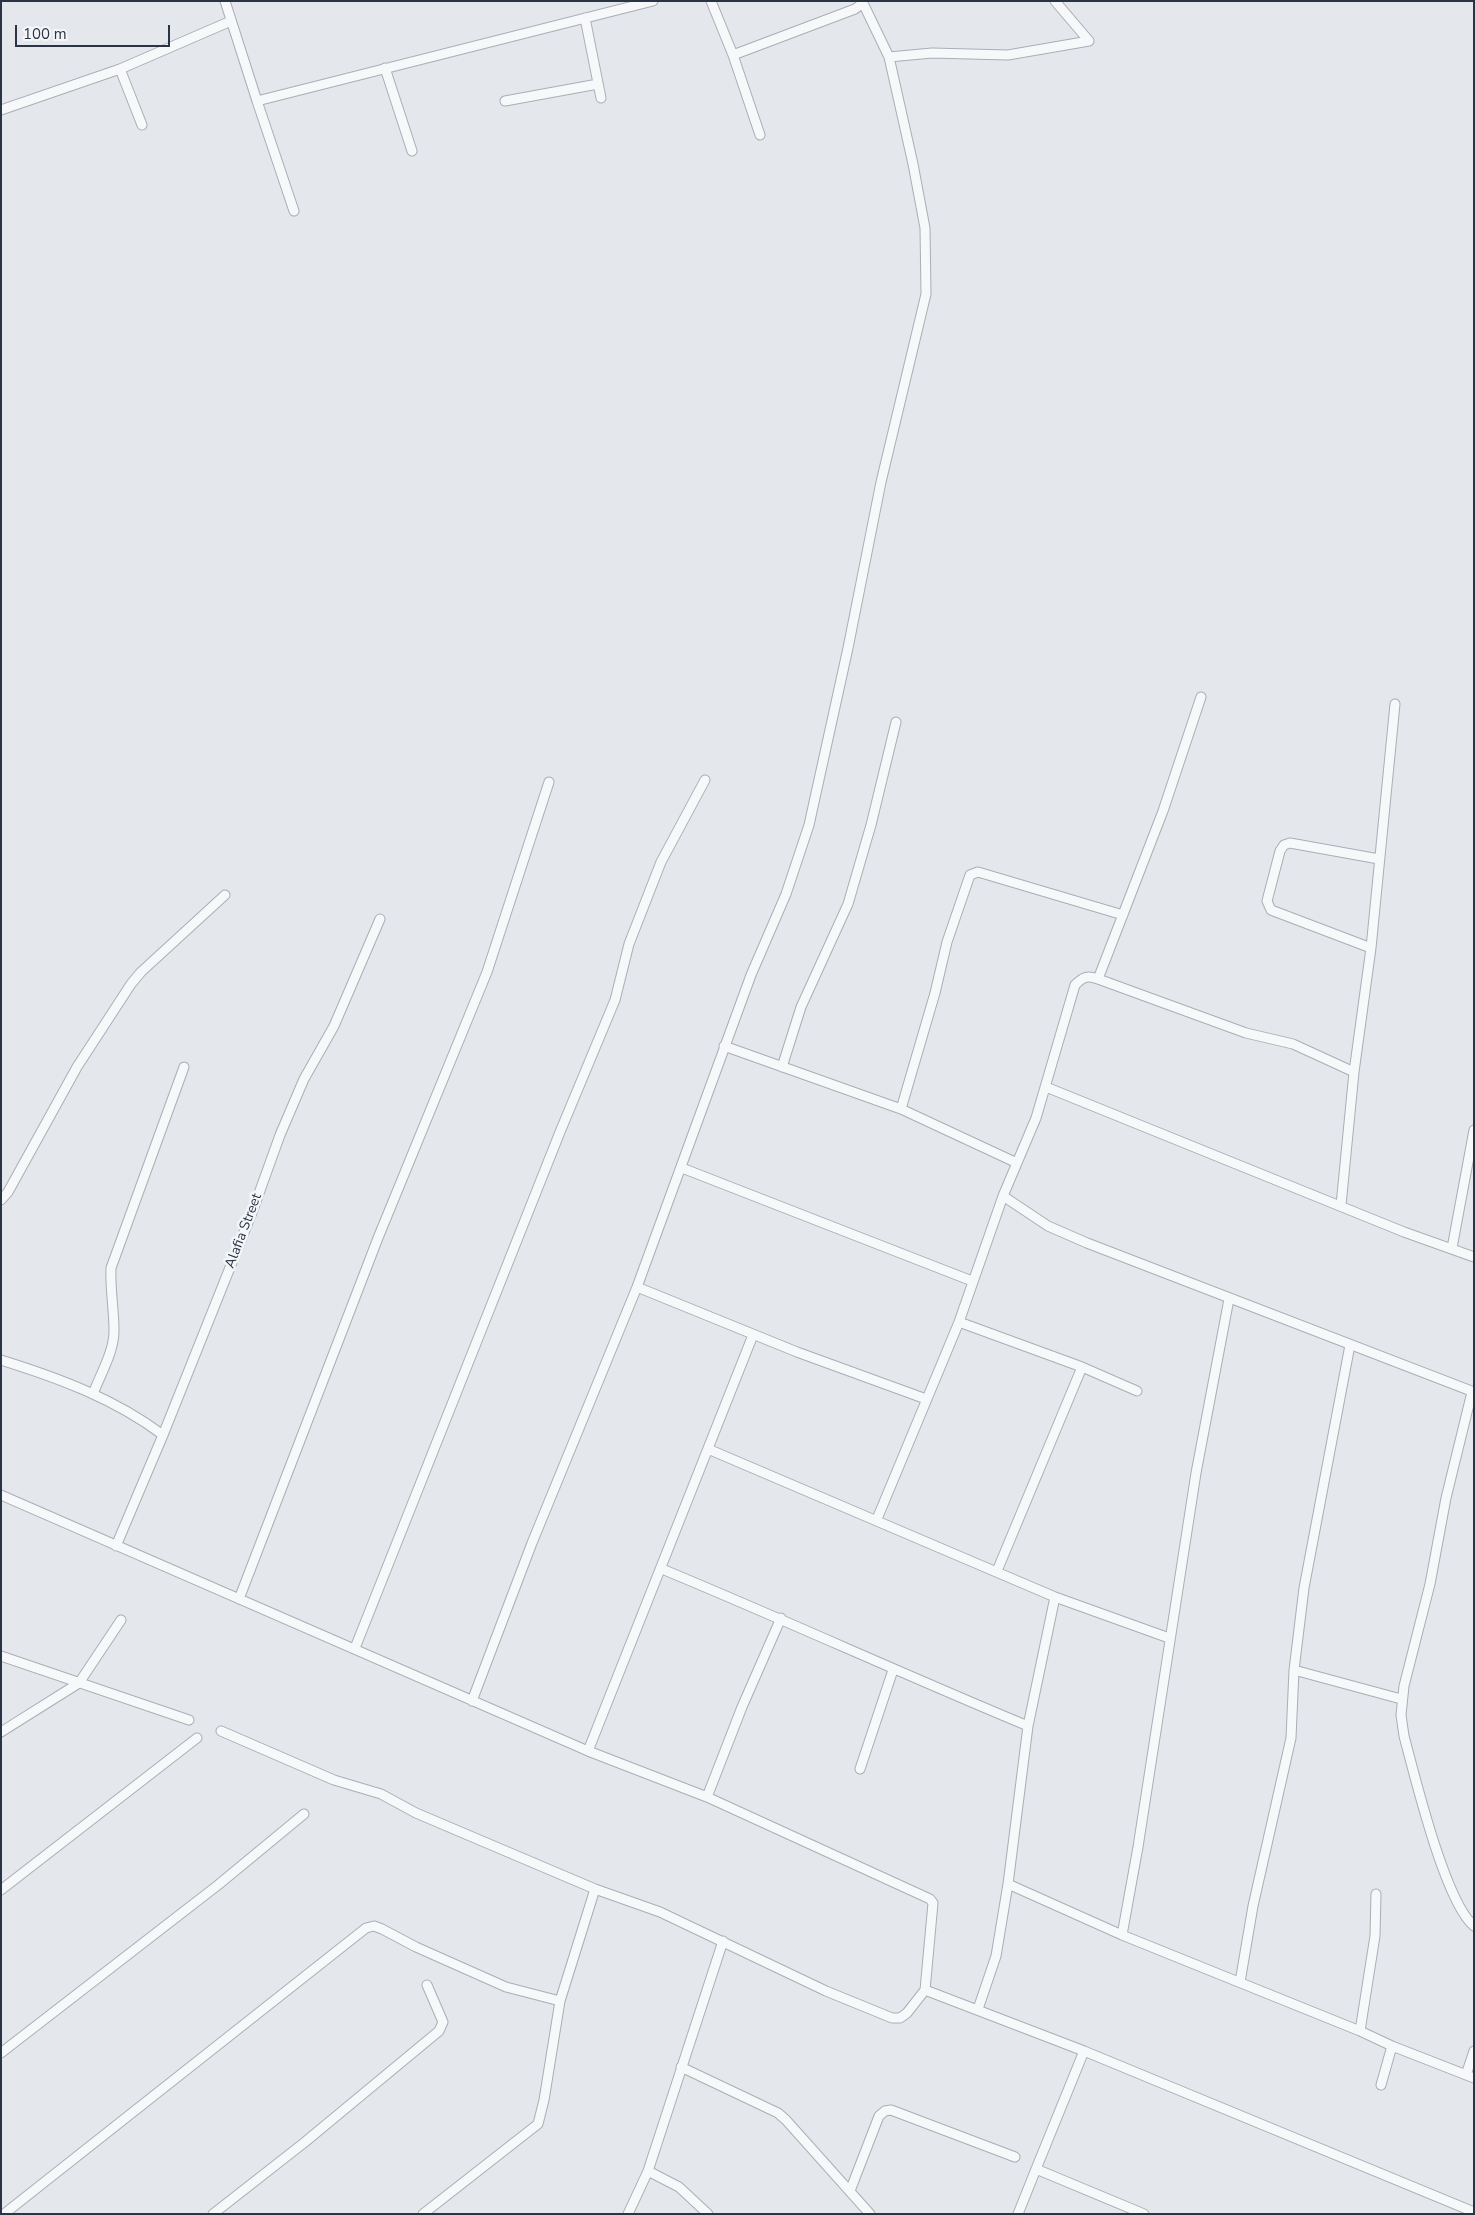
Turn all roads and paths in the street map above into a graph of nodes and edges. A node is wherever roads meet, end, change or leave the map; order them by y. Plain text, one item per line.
1 (225, 1) edge
2 (653, 1) edge
3 (711, 1) edge
4 (1055, 1) edge
5 (862, 2) edge
6 (585, 18) junction
7 (231, 21) junction
8 (732, 55) junction
9 (889, 57) junction
10 (385, 68) junction
11 (120, 69) junction
12 (598, 84) junction
13 (601, 98) dead end
14 (257, 101) junction
15 (505, 101) dead end
16 (1, 110) edge
17 (142, 125) dead end
18 (760, 135) dead end
19 (412, 151) dead end
20 (294, 211) dead end
21 (1201, 698) dead end
22 (1395, 704) dead end
23 (896, 722) dead end
24 (705, 780) dead end
25 (549, 782) dead end
26 (1378, 859) junction
27 (225, 895) dead end
28 (1123, 915) junction
29 (380, 919) dead end
30 (1371, 948) junction
31 (1098, 979) junction
32 (724, 1046) junction
33 (184, 1066) dead end
34 (782, 1067) junction
35 (1354, 1072) junction
36 (1046, 1087) junction
37 (902, 1109) junction
38 (1474, 1130) edge
39 (1017, 1163) junction
40 (682, 1168) junction
41 (1003, 1196) junction
42 (1, 1200) edge
43 (1341, 1205) junction
44 (1452, 1248) junction
45 (1474, 1257) edge
46 (972, 1281) junction
47 (637, 1286) junction
48 (1229, 1299) junction
49 (958, 1322) junction
50 (753, 1335) junction
51 (1350, 1345) junction
52 (1, 1360) edge
53 (1082, 1367) junction
54 (1137, 1391) dead end
55 (1473, 1392) edge
56 (93, 1394) junction
57 (926, 1399) junction
58 (163, 1435) junction
59 (708, 1448) junction
60 (1, 1495) edge
61 (877, 1519) junction
62 (116, 1546) junction
63 (662, 1569) junction
64 (997, 1571) junction
65 (1055, 1596) junction
66 (238, 1599) junction
67 (781, 1618) junction
68 (121, 1620) dead end
69 (1169, 1638) junction
70 (355, 1648) junction
71 (1, 1656) edge
72 (893, 1670) junction
73 (1294, 1670) junction
74 (79, 1683) junction
75 (1401, 1699) junction
76 (472, 1701) junction
77 (189, 1720) dead end
78 (1028, 1726) junction
79 (221, 1731) dead end
80 (1, 1732) edge
81 (197, 1738) dead end
82 (588, 1751) junction
83 (860, 1770) dead end
84 (707, 1797) junction
85 (304, 1814) dead end
86 (1008, 1884) junction
87 (595, 1889) junction
88 (1, 1890) edge
89 (1376, 1894) dead end
90 (1474, 1926) edge
91 (1122, 1935) junction
92 (723, 1941) junction
93 (1240, 1982) junction
94 (427, 1985) dead end
95 (925, 1990) junction
96 (560, 2001) junction
97 (978, 2009) junction
98 (1360, 2031) junction
99 (1392, 2046) junction
100 (1084, 2051) junction
101 (1474, 2051) edge
102 (1, 2052) edge
103 (681, 2067) junction
104 (1470, 2076) edge
105 (1381, 2085) dead end
106 (1015, 2157) dead end
107 (1036, 2169) junction
108 (648, 2171) junction
109 (850, 2192) junction
110 (1474, 2212) edge
111 (4, 2214) edge
112 (212, 2214) edge
113 (422, 2214) edge
114 (628, 2214) edge
115 (708, 2214) edge
116 (870, 2214) edge
117 (1018, 2214) edge
118 (1144, 2214) edge

1 - 7 street
2 - 6 street
3 - 8 street
4 - 9 street
5 - 8 street
5 - 9 street
6 - 10 street
6 - 12 street
7 - 11 street
7 - 14 street
8 - 18 street
9 - 32 street
10 - 14 street
10 - 19 street
11 - 16 street
11 - 17 street
12 - 13 street
12 - 15 street
14 - 20 street
21 - 28 street
22 - 26 street
23 - 34 street
24 - 70 street
25 - 66 street
26 - 30 street
26 - 30 street
27 - 42 street
28 - 31 street
28 - 37 street
29 - 58 street, Alafia Street
30 - 35 street
31 - 35 street
31 - 36 street
32 - 34 street
32 - 40 street
33 - 56 street
34 - 37 street
35 - 43 street
36 - 39 street
36 - 43 street
37 - 39 street
38 - 44 street
39 - 41 street
40 - 46 street
40 - 47 street
41 - 46 street
41 - 48 street
43 - 44 street
44 - 45 street
46 - 49 street
47 - 50 street
47 - 76 street
48 - 51 street
48 - 69 street
49 - 53 street
49 - 57 street
50 - 57 street
50 - 59 street
51 - 55 street
51 - 73 street
52 - 56 street
53 - 54 street
53 - 64 street
55 - 75 street
56 - 58 street
57 - 61 street
58 - 62 street, Alafia Street
59 - 61 street
59 - 63 street
60 - 62 street
61 - 64 street
62 - 66 street
63 - 67 street
63 - 82 street
64 - 65 street
65 - 69 street
65 - 78 street
66 - 70 street
67 - 72 street
67 - 84 street
68 - 74 street
69 - 91 street
70 - 76 street
71 - 74 street
72 - 78 street
72 - 83 street
73 - 75 street
73 - 93 street
74 - 77 street
74 - 80 street
75 - 90 street
76 - 82 street
78 - 86 street
79 - 87 street
81 - 88 street
82 - 84 street
84 - 95 street
85 - 102 street
86 - 91 street
86 - 97 street
87 - 92 street
87 - 96 street
89 - 98 street
91 - 93 street
92 - 95 street
92 - 103 street
93 - 98 street
94 - 112 street
95 - 97 street
96 - 111 street
96 - 113 street
97 - 100 street
98 - 99 street
99 - 104 street
99 - 105 street
100 - 107 street
100 - 110 street
101 - 104 street
103 - 108 street
103 - 109 street
106 - 109 street
107 - 117 street
107 - 118 street
108 - 114 street
108 - 115 street
109 - 116 street

